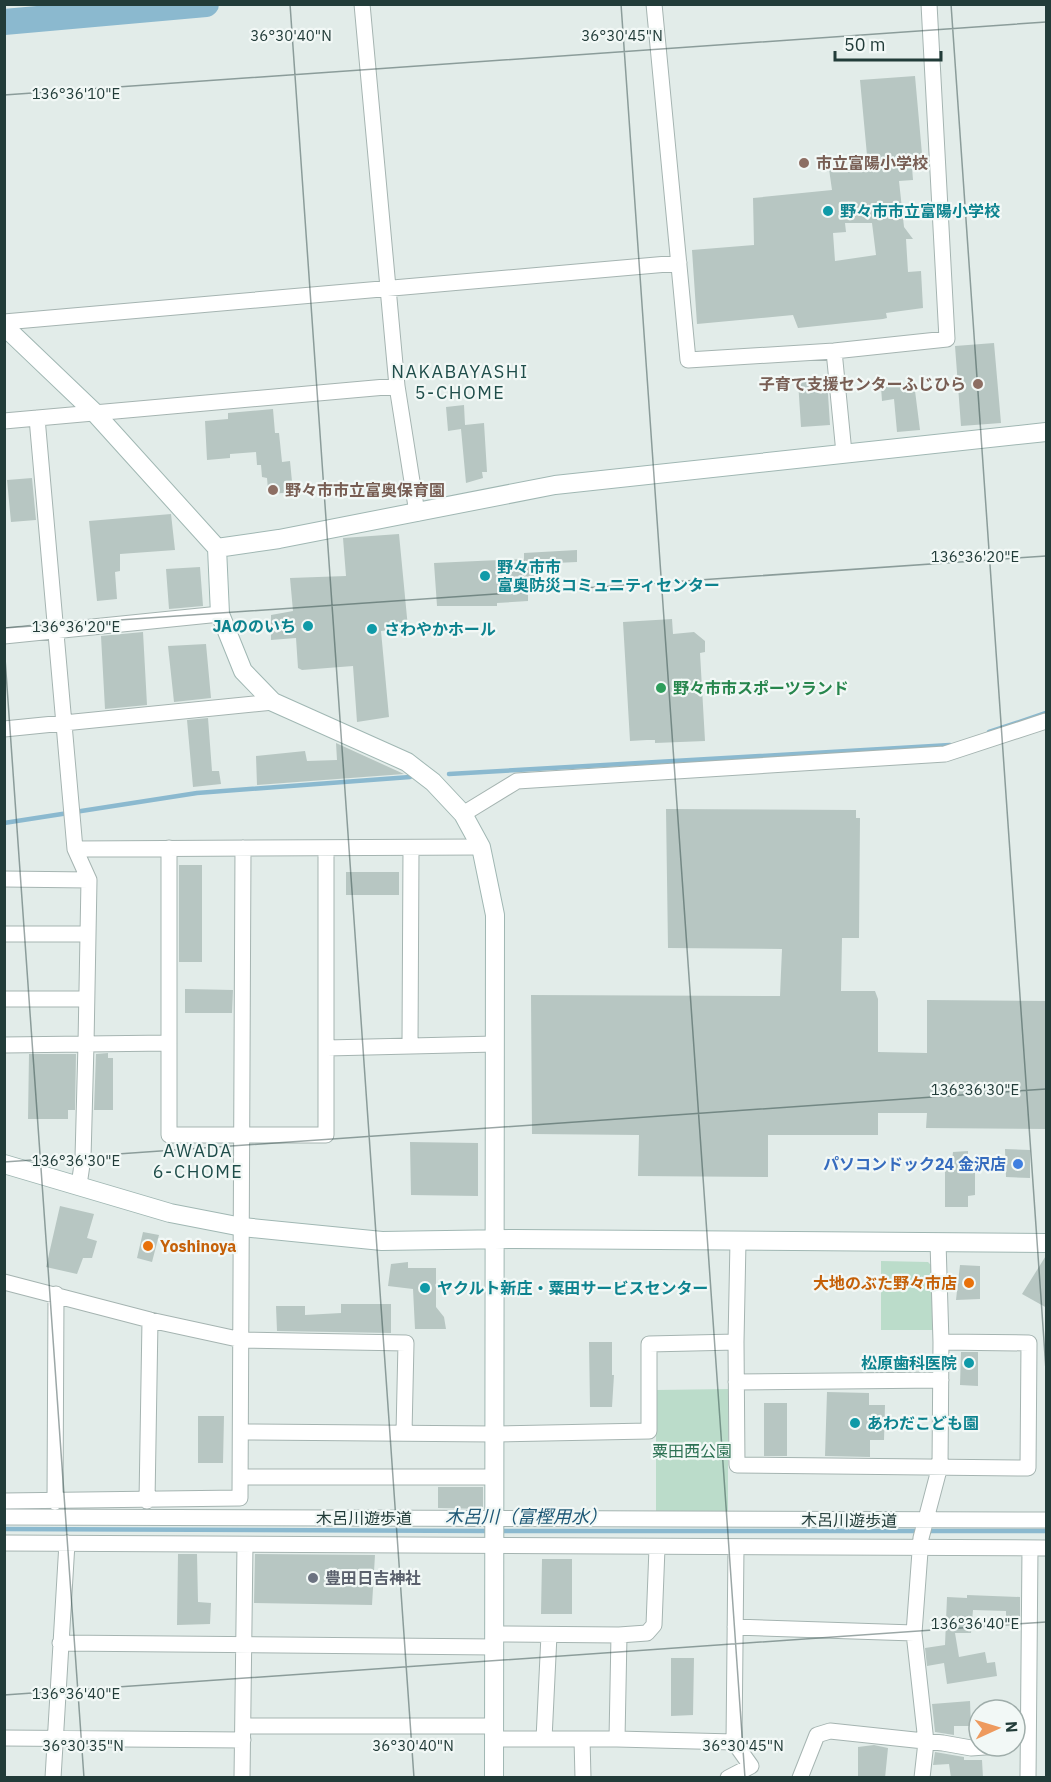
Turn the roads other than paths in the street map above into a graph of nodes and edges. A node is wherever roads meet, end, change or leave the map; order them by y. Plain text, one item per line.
1 (362, 4) edge
2 (654, 4) edge
3 (929, 4) edge
4 (679, 263) junction
5 (389, 288) junction
6 (4, 321) edge
7 (4, 326) edge
8 (834, 351) junction
9 (397, 386) junction
10 (94, 412) junction
11 (37, 418) junction
12 (4, 422) edge
13 (1047, 432) edge
14 (844, 453) junction
15 (417, 513) junction
16 (217, 548) junction
17 (220, 614) junction
18 (56, 630) junction
19 (4, 636) edge
20 (273, 702) junction
21 (1047, 721) edge
22 (63, 722) junction
23 (4, 729) edge
24 (463, 814) junction
25 (481, 847) junction
26 (169, 848) junction
27 (243, 848) junction
28 (326, 848) junction
29 (75, 849) junction
30 (411, 849) junction
31 (4, 879) edge
32 (89, 880) junction
33 (4, 934) edge
34 (87, 934) junction
35 (4, 999) edge
36 (86, 999) junction
37 (169, 1042) junction
38 (86, 1044) junction
39 (495, 1044) junction
40 (4, 1045) edge
41 (410, 1045) junction
42 (327, 1048) junction
43 (243, 1136) junction
44 (4, 1164) edge
45 (79, 1185) junction
46 (242, 1227) junction
47 (496, 1239) junction
48 (738, 1241) junction
49 (938, 1242) junction
50 (1047, 1243) edge
51 (4, 1282) edge
52 (56, 1294) junction
53 (150, 1320) junction
54 (242, 1340) junction
55 (736, 1342) junction
56 (941, 1342) junction
57 (941, 1380) junction
58 (736, 1382) junction
59 (241, 1432) junction
60 (404, 1433) junction
61 (494, 1434) junction
62 (940, 1466) junction
63 (241, 1477) junction
64 (494, 1477) junction
65 (4, 1501) edge
66 (147, 1501) junction
67 (55, 1502) junction
68 (4, 1517) edge
69 (1047, 1520) edge
70 (493, 1531) junction
71 (923, 1533) junction
72 (4, 1543) edge
73 (67, 1543) junction
74 (245, 1545) junction
75 (736, 1547) junction
76 (657, 1548) junction
77 (1030, 1548) junction
78 (1047, 1548) edge
79 (735, 1627) junction
80 (914, 1633) junction
81 (549, 1635) junction
82 (619, 1635) junction
83 (495, 1641) junction
84 (60, 1643) junction
85 (243, 1643) junction
86 (1024, 1698) edge
87 (495, 1732) junction
88 (243, 1733) junction
89 (56, 1737) junction
90 (4, 1738) edge
91 (544, 1739) junction
92 (582, 1739) junction
93 (617, 1739) junction
94 (734, 1742) junction
95 (926, 1742) junction
96 (967, 1747) edge
97 (1025, 1758) edge
98 (754, 1772) edge
99 (53, 1778) edge
100 (242, 1778) edge
101 (494, 1778) edge
102 (583, 1778) edge
103 (728, 1778) edge
104 (800, 1778) edge
105 (922, 1778) edge
106 (1028, 1778) edge

1 - 5 street
2 - 4 street
3 - 8 street
4 - 5 street
4 - 8 street
5 - 6 street
5 - 9 street
7 - 10 street
8 - 14 street
9 - 10 street
9 - 15 street
10 - 11 street
10 - 16 street
11 - 12 street
11 - 18 street
13 - 14 street
14 - 15 street
15 - 16 street
16 - 17 street
17 - 18 street
17 - 20 street
18 - 19 street
18 - 22 street
20 - 22 street
20 - 24 street
21 - 24 street
22 - 23 street
22 - 29 street
24 - 25 street
25 - 30 street
25 - 39 street
26 - 27 street
26 - 29 street
26 - 37 street
27 - 28 street
27 - 43 street
28 - 30 street
28 - 42 street
29 - 32 street
30 - 41 street
31 - 32 street
32 - 34 street
33 - 34 street
34 - 36 street
35 - 36 street
36 - 38 street
37 - 38 street
37 - 43 street
38 - 40 street
38 - 45 street
39 - 41 street
39 - 47 street
41 - 42 street
42 - 43 street
43 - 46 street
44 - 45 street
45 - 46 street
46 - 47 street
46 - 54 street
47 - 48 street
47 - 61 street
48 - 49 street
48 - 55 street
49 - 50 street
49 - 56 street
51 - 52 street
52 - 53 street
52 - 67 street
53 - 54 street
53 - 66 street
54 - 59 street
54 - 60 street
55 - 58 street
55 - 61 street
56 - 57 street
56 - 62 street
57 - 58 street
57 - 62 street
58 - 62 street
59 - 60 street
59 - 63 street
60 - 61 street
61 - 64 street
62 - 71 street
63 - 64 street
63 - 66 street
64 - 70 street
65 - 67 street
66 - 67 street
68 - 70 street, 木呂川遊歩道
69 - 71 street, 木呂川遊歩道
70 - 71 street, 木呂川遊歩道
70 - 74 street
70 - 76 street
70 - 83 street
71 - 75 street
71 - 77 street
71 - 80 street
72 - 73 street
73 - 74 street
73 - 84 street
74 - 85 street
75 - 76 street
75 - 79 street
76 - 82 street
77 - 78 street
77 - 86 street
79 - 80 street
79 - 94 street
80 - 95 street
81 - 82 street
81 - 83 street
81 - 91 street
82 - 93 street
83 - 85 street
83 - 87 street
84 - 85 street
84 - 89 street
85 - 88 street
87 - 88 street
87 - 91 street
87 - 101 street
88 - 89 street
88 - 100 street
89 - 90 street
89 - 99 street
91 - 92 street
92 - 93 street
92 - 102 street
93 - 94 street
94 - 98 street
95 - 96 street
95 - 104 street
95 - 105 street
97 - 106 street
98 - 103 street

